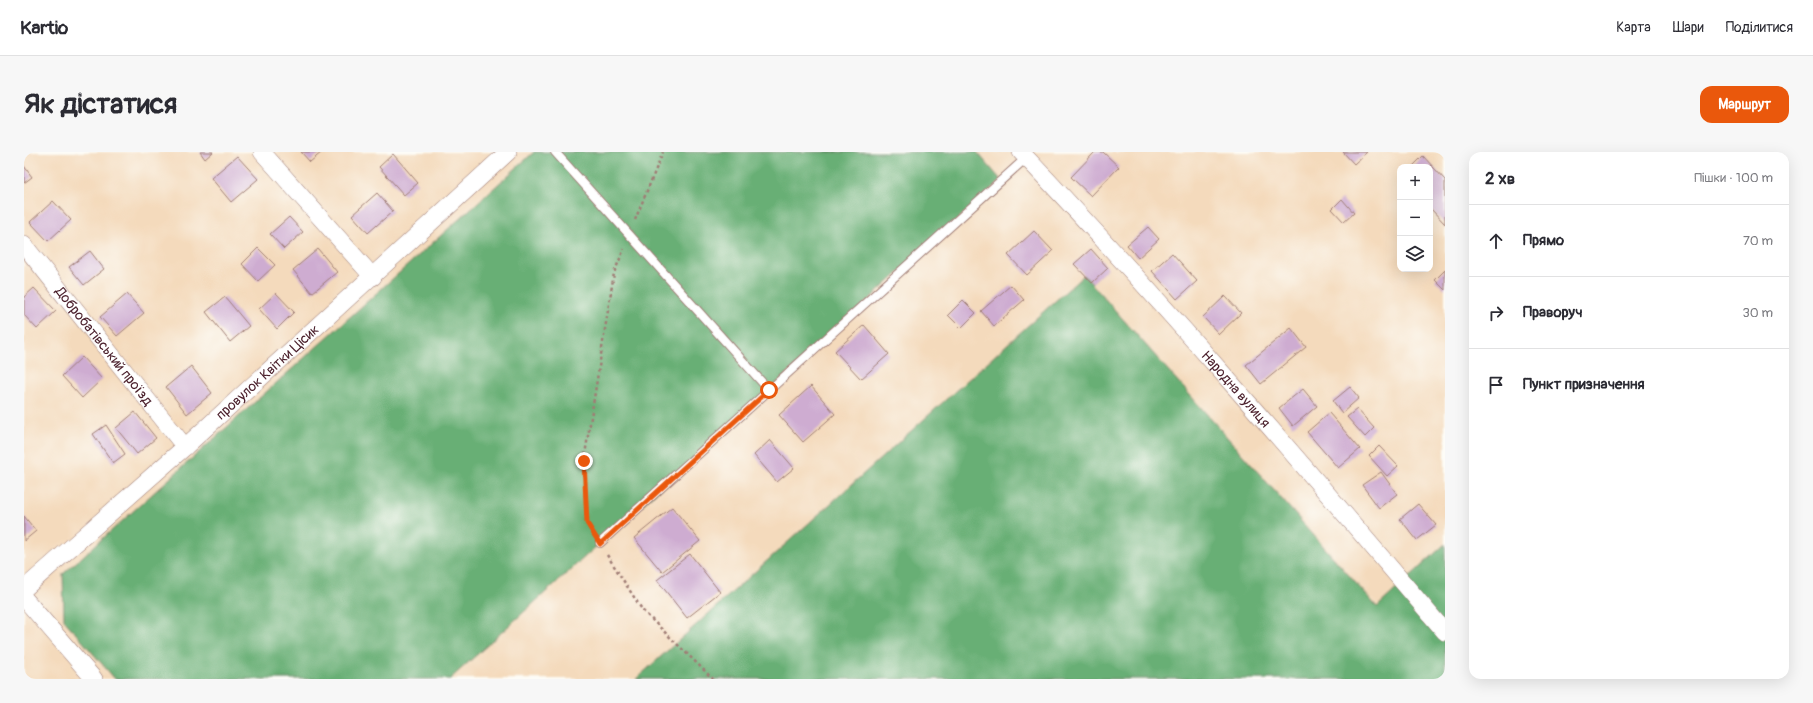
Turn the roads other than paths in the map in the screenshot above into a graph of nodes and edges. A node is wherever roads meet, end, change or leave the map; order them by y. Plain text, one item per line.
1 (262, 152) edge
2 (508, 152) edge
3 (555, 152) edge
4 (1023, 155) edge
5 (24, 245) edge
6 (373, 276) junction
7 (769, 390) junction
8 (184, 447) junction
9 (600, 544) road end
10 (24, 588) edge
11 (24, 598) edge
12 (1445, 632) edge
13 (94, 679) edge

1 - 6 street
2 - 6 street, провулок Квітки Цісик
3 - 7 lane
4 - 7 lane
4 - 12 street, Народна вулиця
5 - 8 street, Добробатівський проїзд
6 - 8 street, провулок Квітки Цісик
7 - 9 lane
8 - 10 street, провулок Квітки Цісик
11 - 13 street

